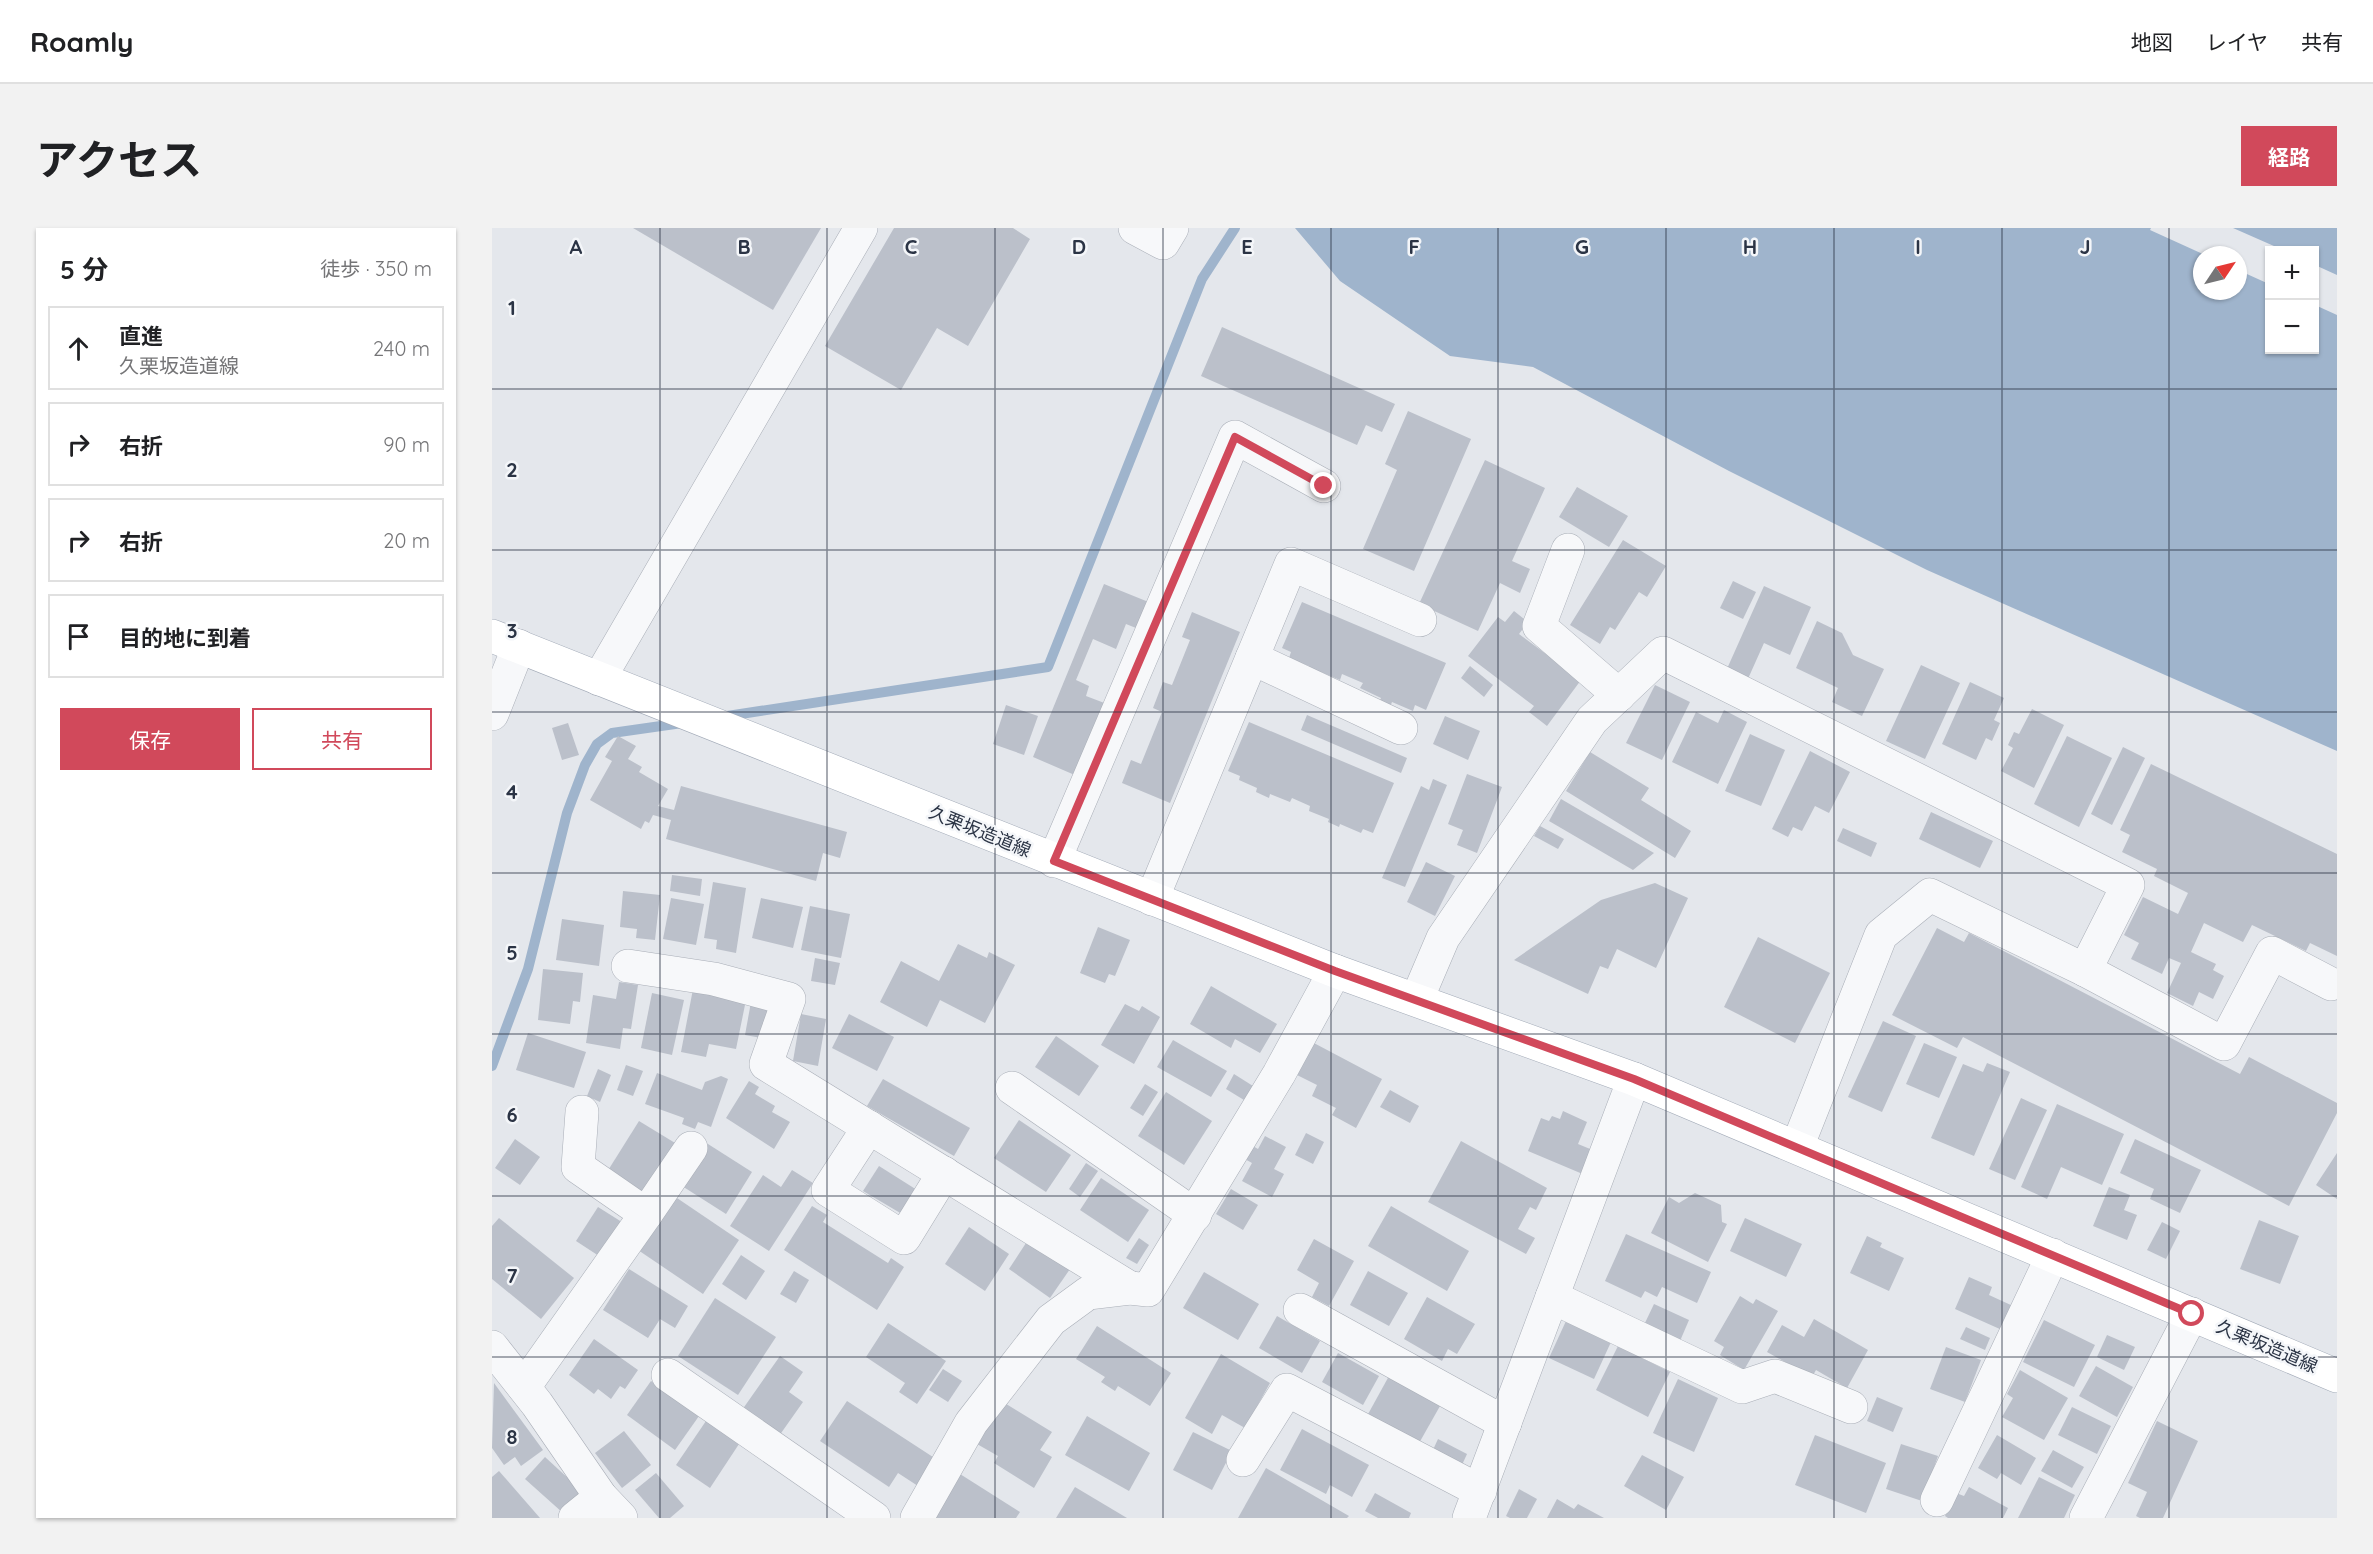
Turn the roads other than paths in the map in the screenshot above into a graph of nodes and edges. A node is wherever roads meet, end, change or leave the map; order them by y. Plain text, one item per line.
1 (861, 228) edge
2 (1135, 228) edge
3 (1172, 228) edge
4 (1324, 486) dead end
5 (1568, 550) dead end
6 (1420, 620) dead end
7 (505, 641) edge
8 (1252, 658) junction
9 (599, 679) junction
10 (1619, 695) junction
11 (492, 714) edge
12 (1401, 728) dead end
13 (1054, 861) junction
14 (1152, 899) junction
15 (628, 966) dead end
16 (2085, 970) junction
17 (1335, 971) junction
18 (2331, 984) dead end
19 (1417, 999) junction
20 (1634, 1079) junction
21 (1012, 1088) dead end
22 (582, 1112) dead end
23 (869, 1127) junction
24 (1797, 1147) junction
25 (691, 1148) dead end
26 (944, 1173) junction
27 (646, 1214) junction
28 (1195, 1215) junction
29 (2053, 1255) junction
30 (1130, 1288) junction
31 (1552, 1297) junction
32 (1300, 1310) dead end
33 (2192, 1314) junction
34 (492, 1347) edge
35 (668, 1375) dead end
36 (2337, 1376) edge
37 (524, 1387) junction
38 (1851, 1407) dead end
39 (1505, 1423) junction
40 (1243, 1460) dead end
41 (1937, 1500) dead end
42 (1474, 1505) edge
43 (611, 1508) edge
44 (575, 1518) edge
45 (874, 1518) edge
46 (917, 1518) edge
47 (2086, 1518) edge

1 - 9 street
2 - 3 street
4 - 13 street
5 - 10 street
6 - 8 street
7 - 9 main road, 久栗坂造道線
7 - 11 street
8 - 12 street
8 - 14 street
9 - 13 main road, 久栗坂造道線
10 - 16 street
10 - 19 street
13 - 14 main road, 久栗坂造道線
14 - 17 main road, 久栗坂造道線
15 - 23 street
16 - 18 street
16 - 24 street
17 - 19 main road, 久栗坂造道線
17 - 28 street
19 - 20 main road, 久栗坂造道線
20 - 24 main road, 久栗坂造道線
20 - 31 street
21 - 28 street
22 - 27 street
23 - 26 street
23 - 26 street
24 - 29 main road, 久栗坂造道線
25 - 27 street
26 - 30 street
27 - 37 street
28 - 30 street
29 - 33 main road, 久栗坂造道線
29 - 41 street
30 - 46 street
31 - 38 street
31 - 39 street
32 - 39 street
33 - 36 main road, 久栗坂造道線
33 - 47 street
34 - 37 street
35 - 45 street
37 - 43 street
39 - 42 street
40 - 42 street
43 - 44 street

